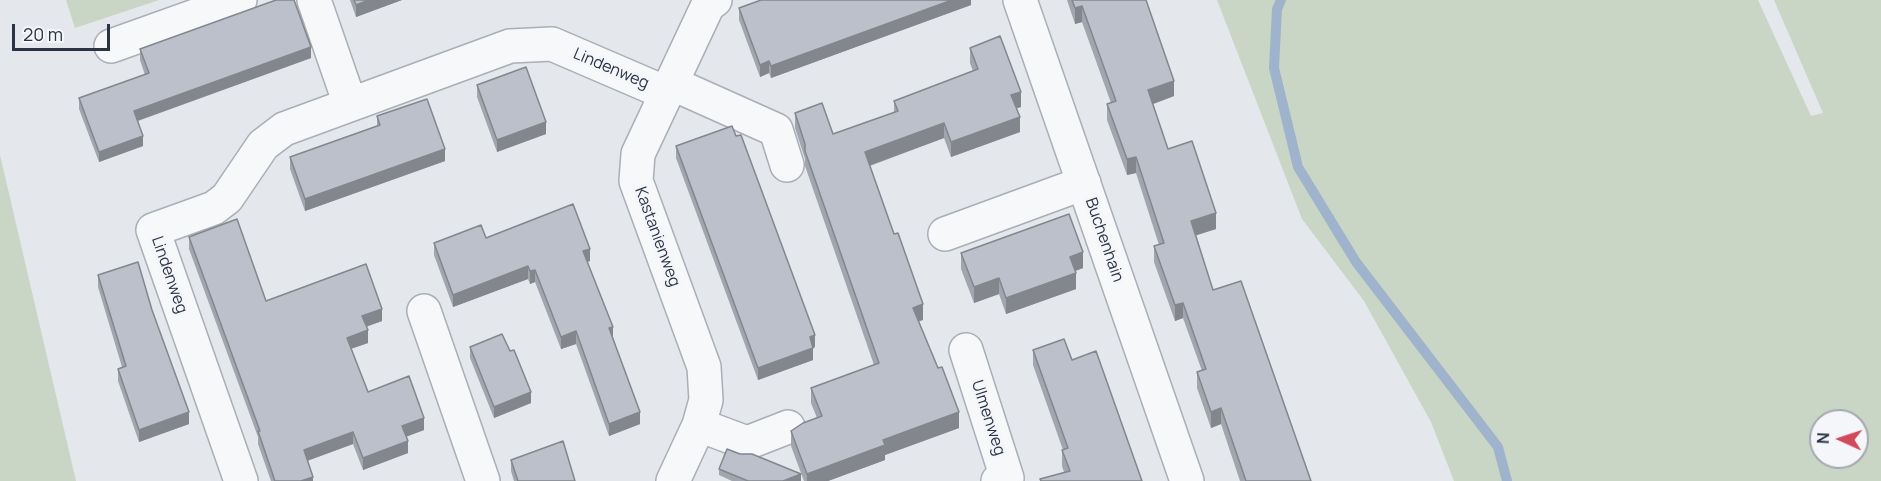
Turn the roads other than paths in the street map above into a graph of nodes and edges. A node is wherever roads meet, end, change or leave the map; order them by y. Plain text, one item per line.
1 (240, 0) edge
2 (314, 0) edge
3 (715, 0) edge
4 (1020, 0) edge
5 (111, 46) dead end
6 (669, 88) junction
7 (350, 104) junction
8 (787, 165) dead end
9 (1084, 183) junction
10 (945, 234) dead end
11 (424, 311) dead end
12 (966, 350) dead end
13 (699, 425) junction
14 (788, 427) dead end
15 (241, 481) edge
16 (483, 481) edge
17 (673, 481) edge
18 (998, 481) edge
19 (1187, 481) edge

1 - 5 street
2 - 7 street
3 - 6 street, Kastanienweg
4 - 9 street, Buchenhain
6 - 7 street, Lindenweg
6 - 8 street, Lindenweg
6 - 13 street, Kastanienweg
7 - 15 street, Lindenweg
9 - 10 street
9 - 19 street, Buchenhain
11 - 16 street
12 - 18 street, Ulmenweg
13 - 14 street
13 - 17 street, Kastanienweg

